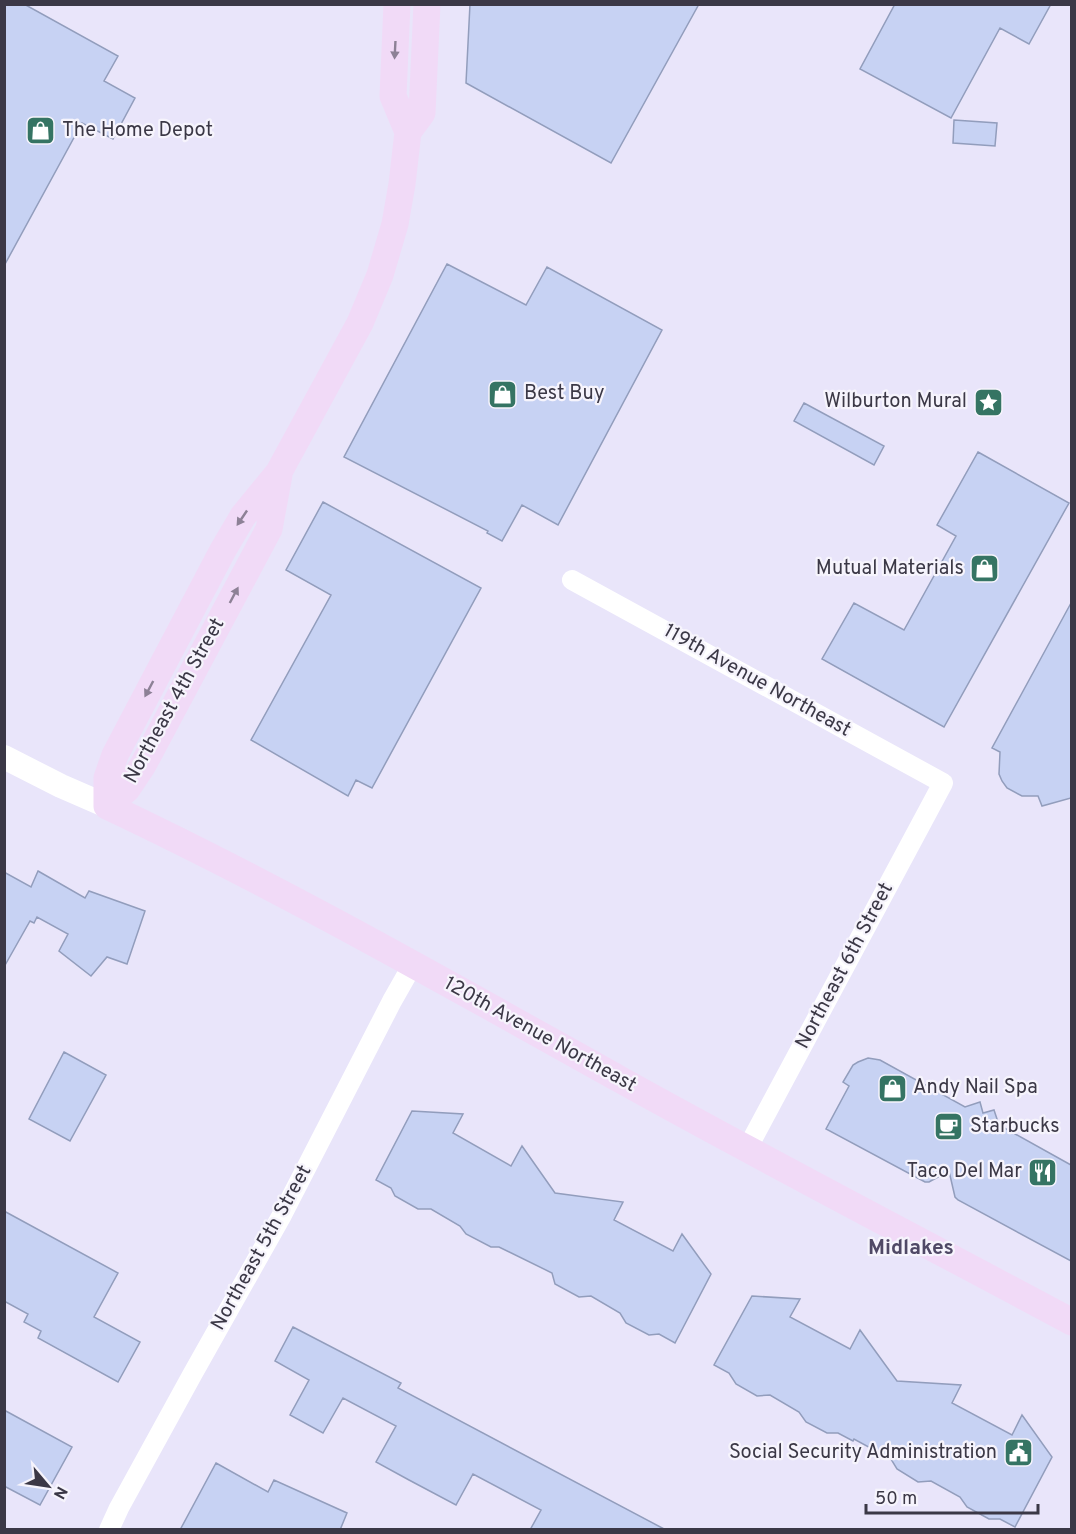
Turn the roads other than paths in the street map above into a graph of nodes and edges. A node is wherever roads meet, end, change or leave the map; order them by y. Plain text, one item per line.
1 (397, 4) edge
2 (427, 4) edge
3 (408, 132) junction
4 (572, 580) dead end
5 (4, 757) edge
6 (943, 783) joint
7 (107, 806) junction
8 (413, 964) junction
9 (747, 1149) junction
10 (1071, 1322) edge
11 (109, 1530) edge

1 -> 3 main road, Northeast 4th Street
2 - 3 main road, Northeast 4th Street
3 - 7 main road, Northeast 4th Street
4 - 6 street, 119th Avenue Northeast
5 - 7 street, 120th Avenue Northeast
6 - 9 street, Northeast 6th Street
7 - 8 main road, 120th Avenue Northeast
8 - 9 main road, 120th Avenue Northeast
8 - 11 street, Northeast 5th Street
9 - 10 main road, 120th Avenue Northeast

